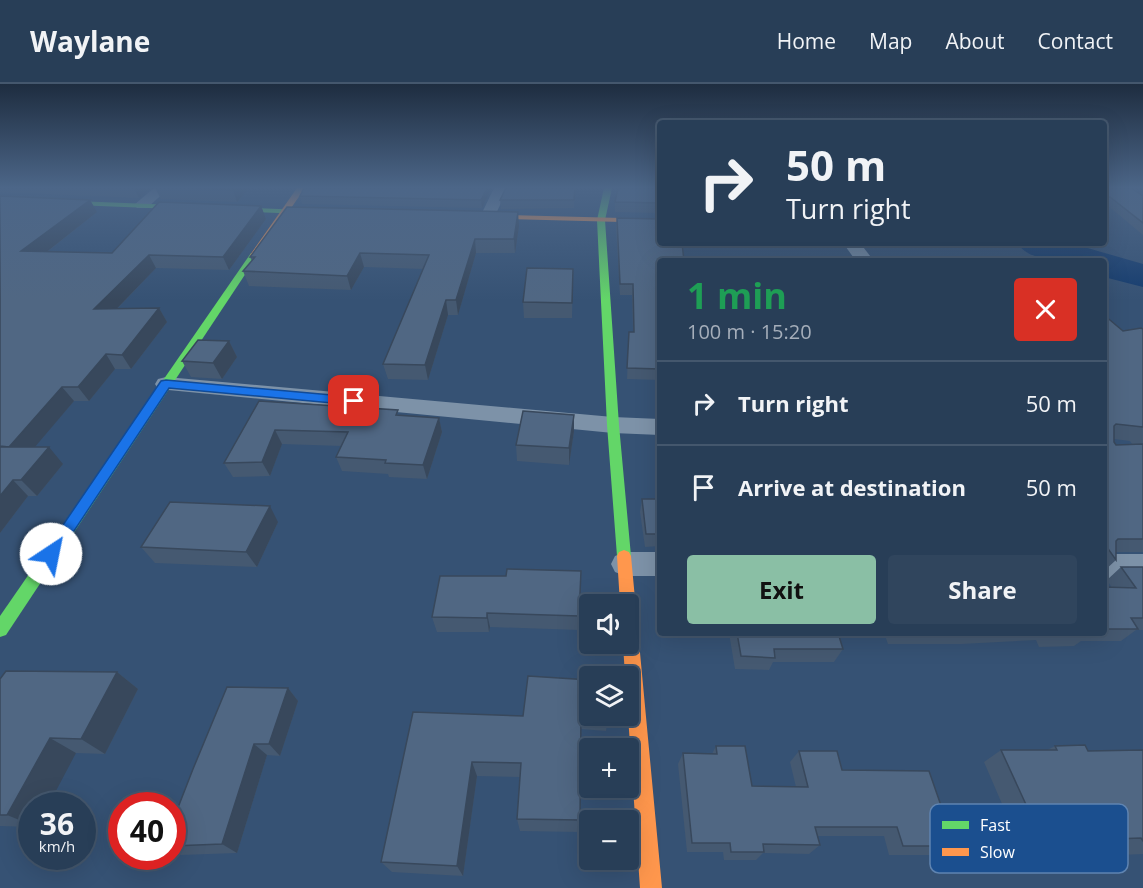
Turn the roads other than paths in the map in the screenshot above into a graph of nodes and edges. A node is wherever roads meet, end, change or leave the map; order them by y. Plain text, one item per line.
1 (275, 226) edge
2 (601, 226) edge
3 (853, 246) edge
4 (863, 258) edge
5 (166, 384) junction
6 (613, 425) junction
7 (657, 427) edge
8 (625, 564) junction
9 (657, 564) edge
10 (1107, 566) edge
11 (1143, 566) edge
12 (0, 630) edge
13 (651, 888) edge

1 - 5 street
2 - 6 street
3 - 4 street
5 - 6 street
5 - 12 street
6 - 7 street
6 - 8 street
8 - 9 street
8 - 13 street
10 - 11 street

